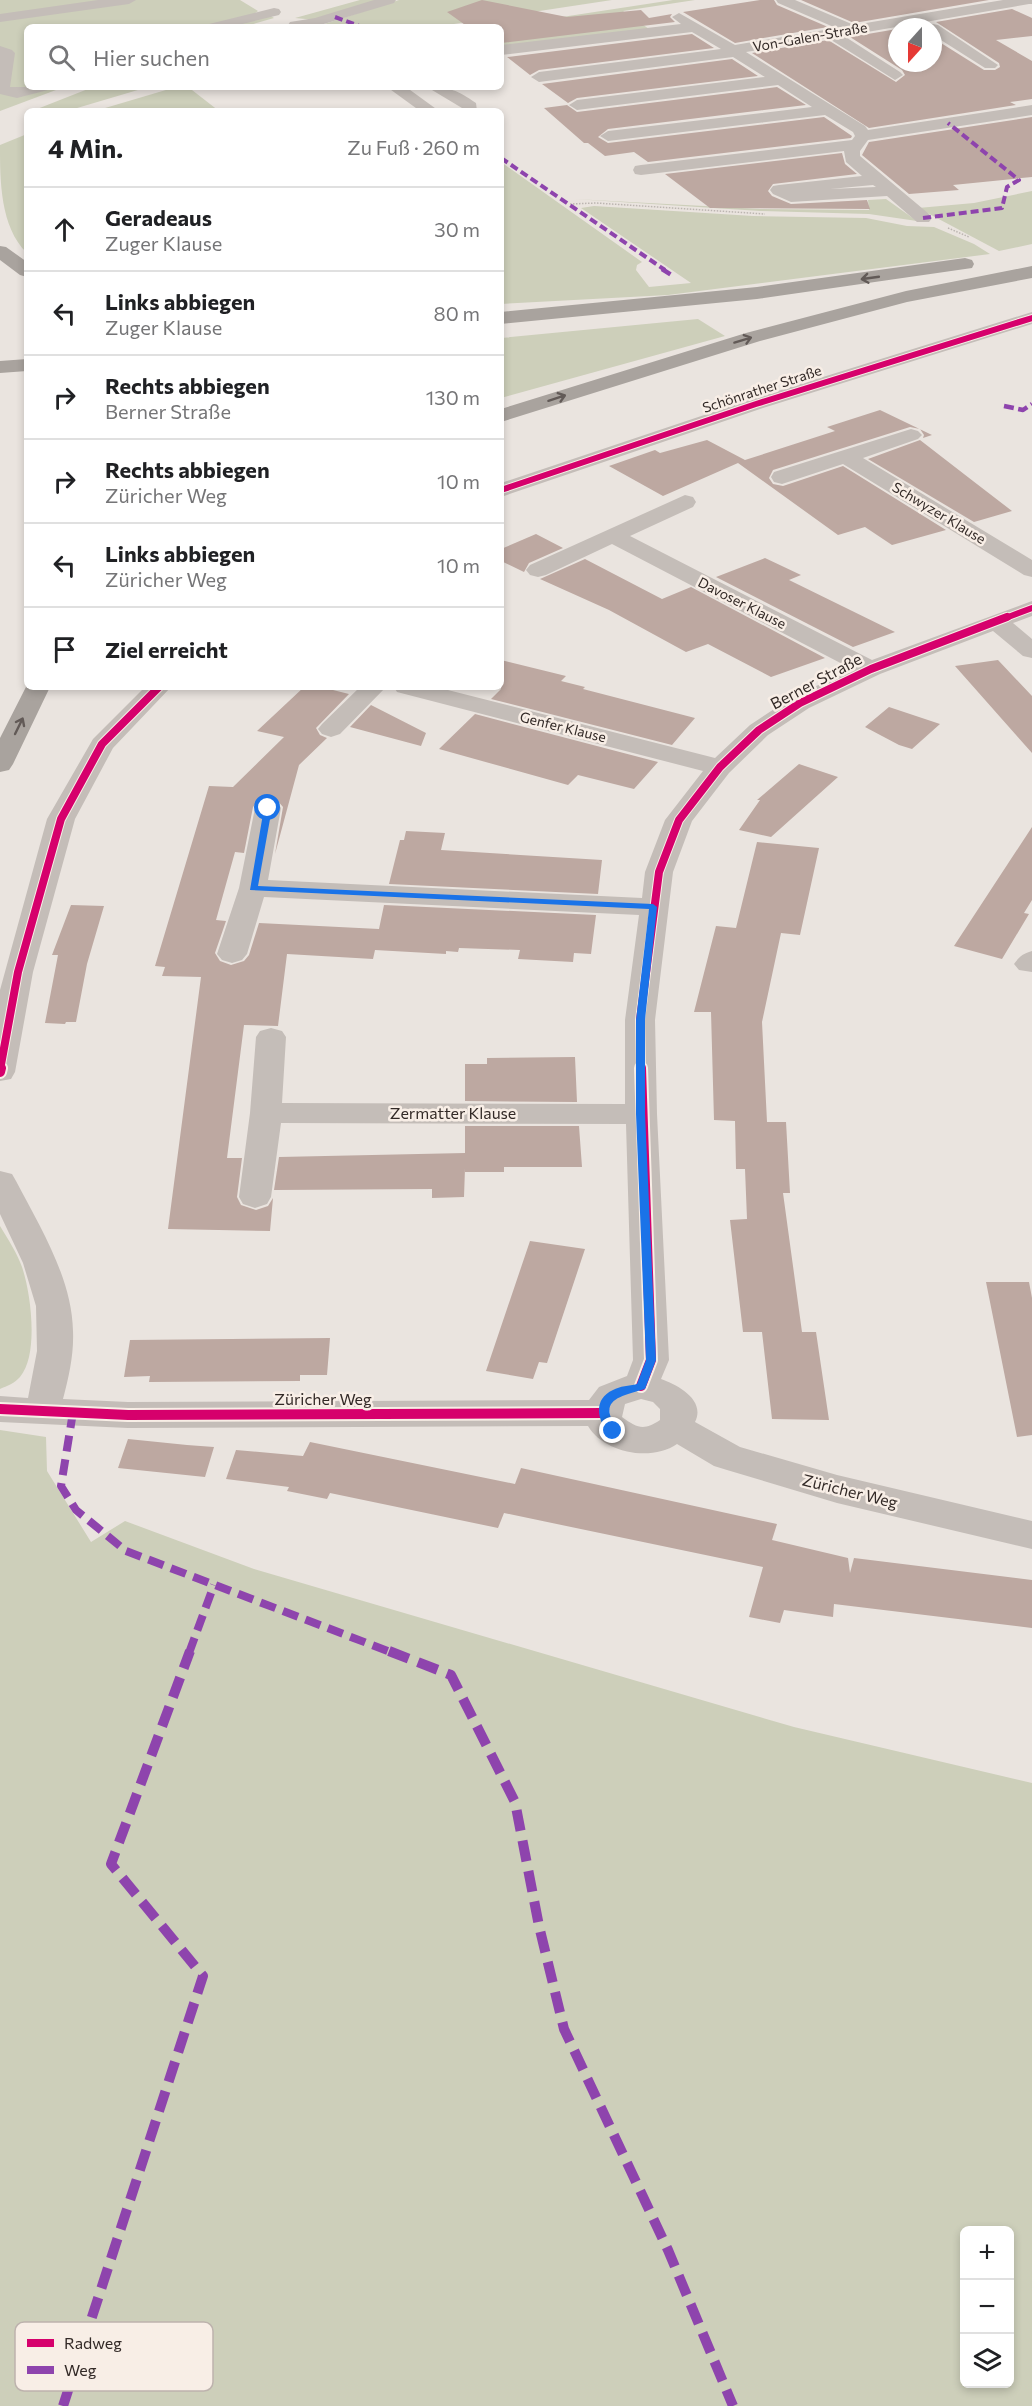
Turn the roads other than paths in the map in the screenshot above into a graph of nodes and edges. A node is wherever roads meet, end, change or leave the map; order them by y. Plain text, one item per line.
1 (129, 0) edge
2 (256, 0) edge
3 (389, 0) edge
4 (783, 0) edge
5 (1029, 0) edge
6 (225, 4) dead end
7 (999, 5) junction
8 (273, 11) junction
9 (917, 11) junction
10 (1016, 15) dead end
11 (680, 17) dead end
12 (0, 18) edge
13 (245, 18) junction
14 (923, 18) edge
15 (224, 24) edge
16 (293, 24) edge
17 (306, 24) edge
18 (694, 27) junction
19 (851, 29) junction
20 (830, 33) junction
21 (942, 34) edge
22 (24, 50) edge
23 (504, 50) edge
24 (735, 51) junction
25 (4, 52) edge
26 (990, 65) dead end
27 (895, 75) dead end
28 (538, 76) dead end
29 (782, 80) junction
30 (30, 90) edge
31 (400, 90) edge
32 (441, 90) edge
33 (577, 105) dead end
34 (426, 108) edge
35 (470, 108) edge
36 (826, 110) junction
37 (1032, 110) edge
38 (608, 136) dead end
39 (860, 140) junction
40 (641, 170) dead end
41 (923, 218) dead end
42 (0, 251) edge
43 (1032, 254) edge
44 (1009, 258) dead end
45 (986, 261) dead end
46 (24, 270) edge
47 (1032, 270) edge
48 (615, 309) junction
49 (504, 312) edge
50 (504, 318) edge
51 (1032, 318) edge
52 (504, 327) edge
53 (24, 358) edge
54 (0, 360) edge
55 (24, 365) edge
56 (0, 367) edge
57 (504, 415) edge
58 (911, 435) dead end
59 (845, 456) junction
60 (782, 477) dead end
61 (504, 489) edge
62 (685, 502) dead end
63 (613, 536) junction
64 (538, 570) dead end
65 (1032, 570) edge
66 (1032, 608) edge
67 (996, 621) junction
68 (1032, 651) edge
69 (871, 669) junction
70 (37, 690) edge
71 (156, 690) edge
72 (371, 690) edge
73 (418, 690) edge
74 (331, 729) dead end
75 (0, 764) edge
76 (720, 767) junction
77 (268, 808) dead end
78 (253, 888) junction
79 (653, 907) junction
80 (232, 954) dead end
81 (271, 1037) dead end
82 (0, 1072) edge
83 (266, 1113) junction
84 (641, 1114) junction
85 (0, 1181) edge
86 (255, 1197) dead end
87 (641, 1386) junction
88 (0, 1409) edge
89 (43, 1410) junction
90 (603, 1413) junction
91 (676, 1427) junction
92 (1032, 1535) edge

1 - 12 street
2 - 8 street
3 - 17 street
4 - 19 street
5 - 7 street, Von-Galen-Straße
6 - 13 street
7 - 9 street, Von-Galen-Straße
7 - 10 street
8 - 13 street
8 - 16 street
9 - 14 street
9 - 19 street, Von-Galen-Straße
11 - 18 street, Von-Galen-Straße
13 - 15 street
18 - 23 street
18 - 24 street, Von-Galen-Straße
19 - 20 street, Von-Galen-Straße
20 - 24 street, Von-Galen-Straße
20 - 27 street
21 - 26 street
22 - 25 street
24 - 28 street
24 - 29 street, Von-Galen-Straße
25 - 30 street
29 - 33 street
29 - 36 street, Von-Galen-Straße
31 - 34 street
32 - 35 street
36 - 38 street
36 - 39 street, Von-Galen-Straße
37 - 39 street
39 - 40 street
39 - 41 street
42 - 46 highway
43 - 44 highway
45 -> 48 highway
47 - 52 highway
57 -> 47 highway
48 - 49 highway
48 - 50 highway
51 - 61 street, Schönrather Straße
53 - 54 highway
55 - 56 highway
58 - 59 street
59 - 60 street
59 - 65 street, Schwyzer Klause
62 - 63 street
63 - 64 street
63 - 69 street, Davoser Klause
66 - 67 street, Berner Straße
67 - 68 street
67 - 69 street, Berner Straße
69 - 76 street, Berner Straße
75 -> 70 highway
71 - 82 street
72 - 74 street
73 - 76 street, Genfer Klause
76 - 79 street, Berner Straße
77 - 78 street
78 - 79 street
78 - 80 street
79 - 84 street, Berner Straße
81 - 83 street
83 - 84 street, Zermatter Klause
83 - 86 street
84 - 87 street, Berner Straße
85 - 89 street
87 - 90 street
87 - 91 street
88 - 89 street, Züricher Weg
89 - 90 street, Züricher Weg
90 - 91 street
91 - 92 street, Züricher Weg

